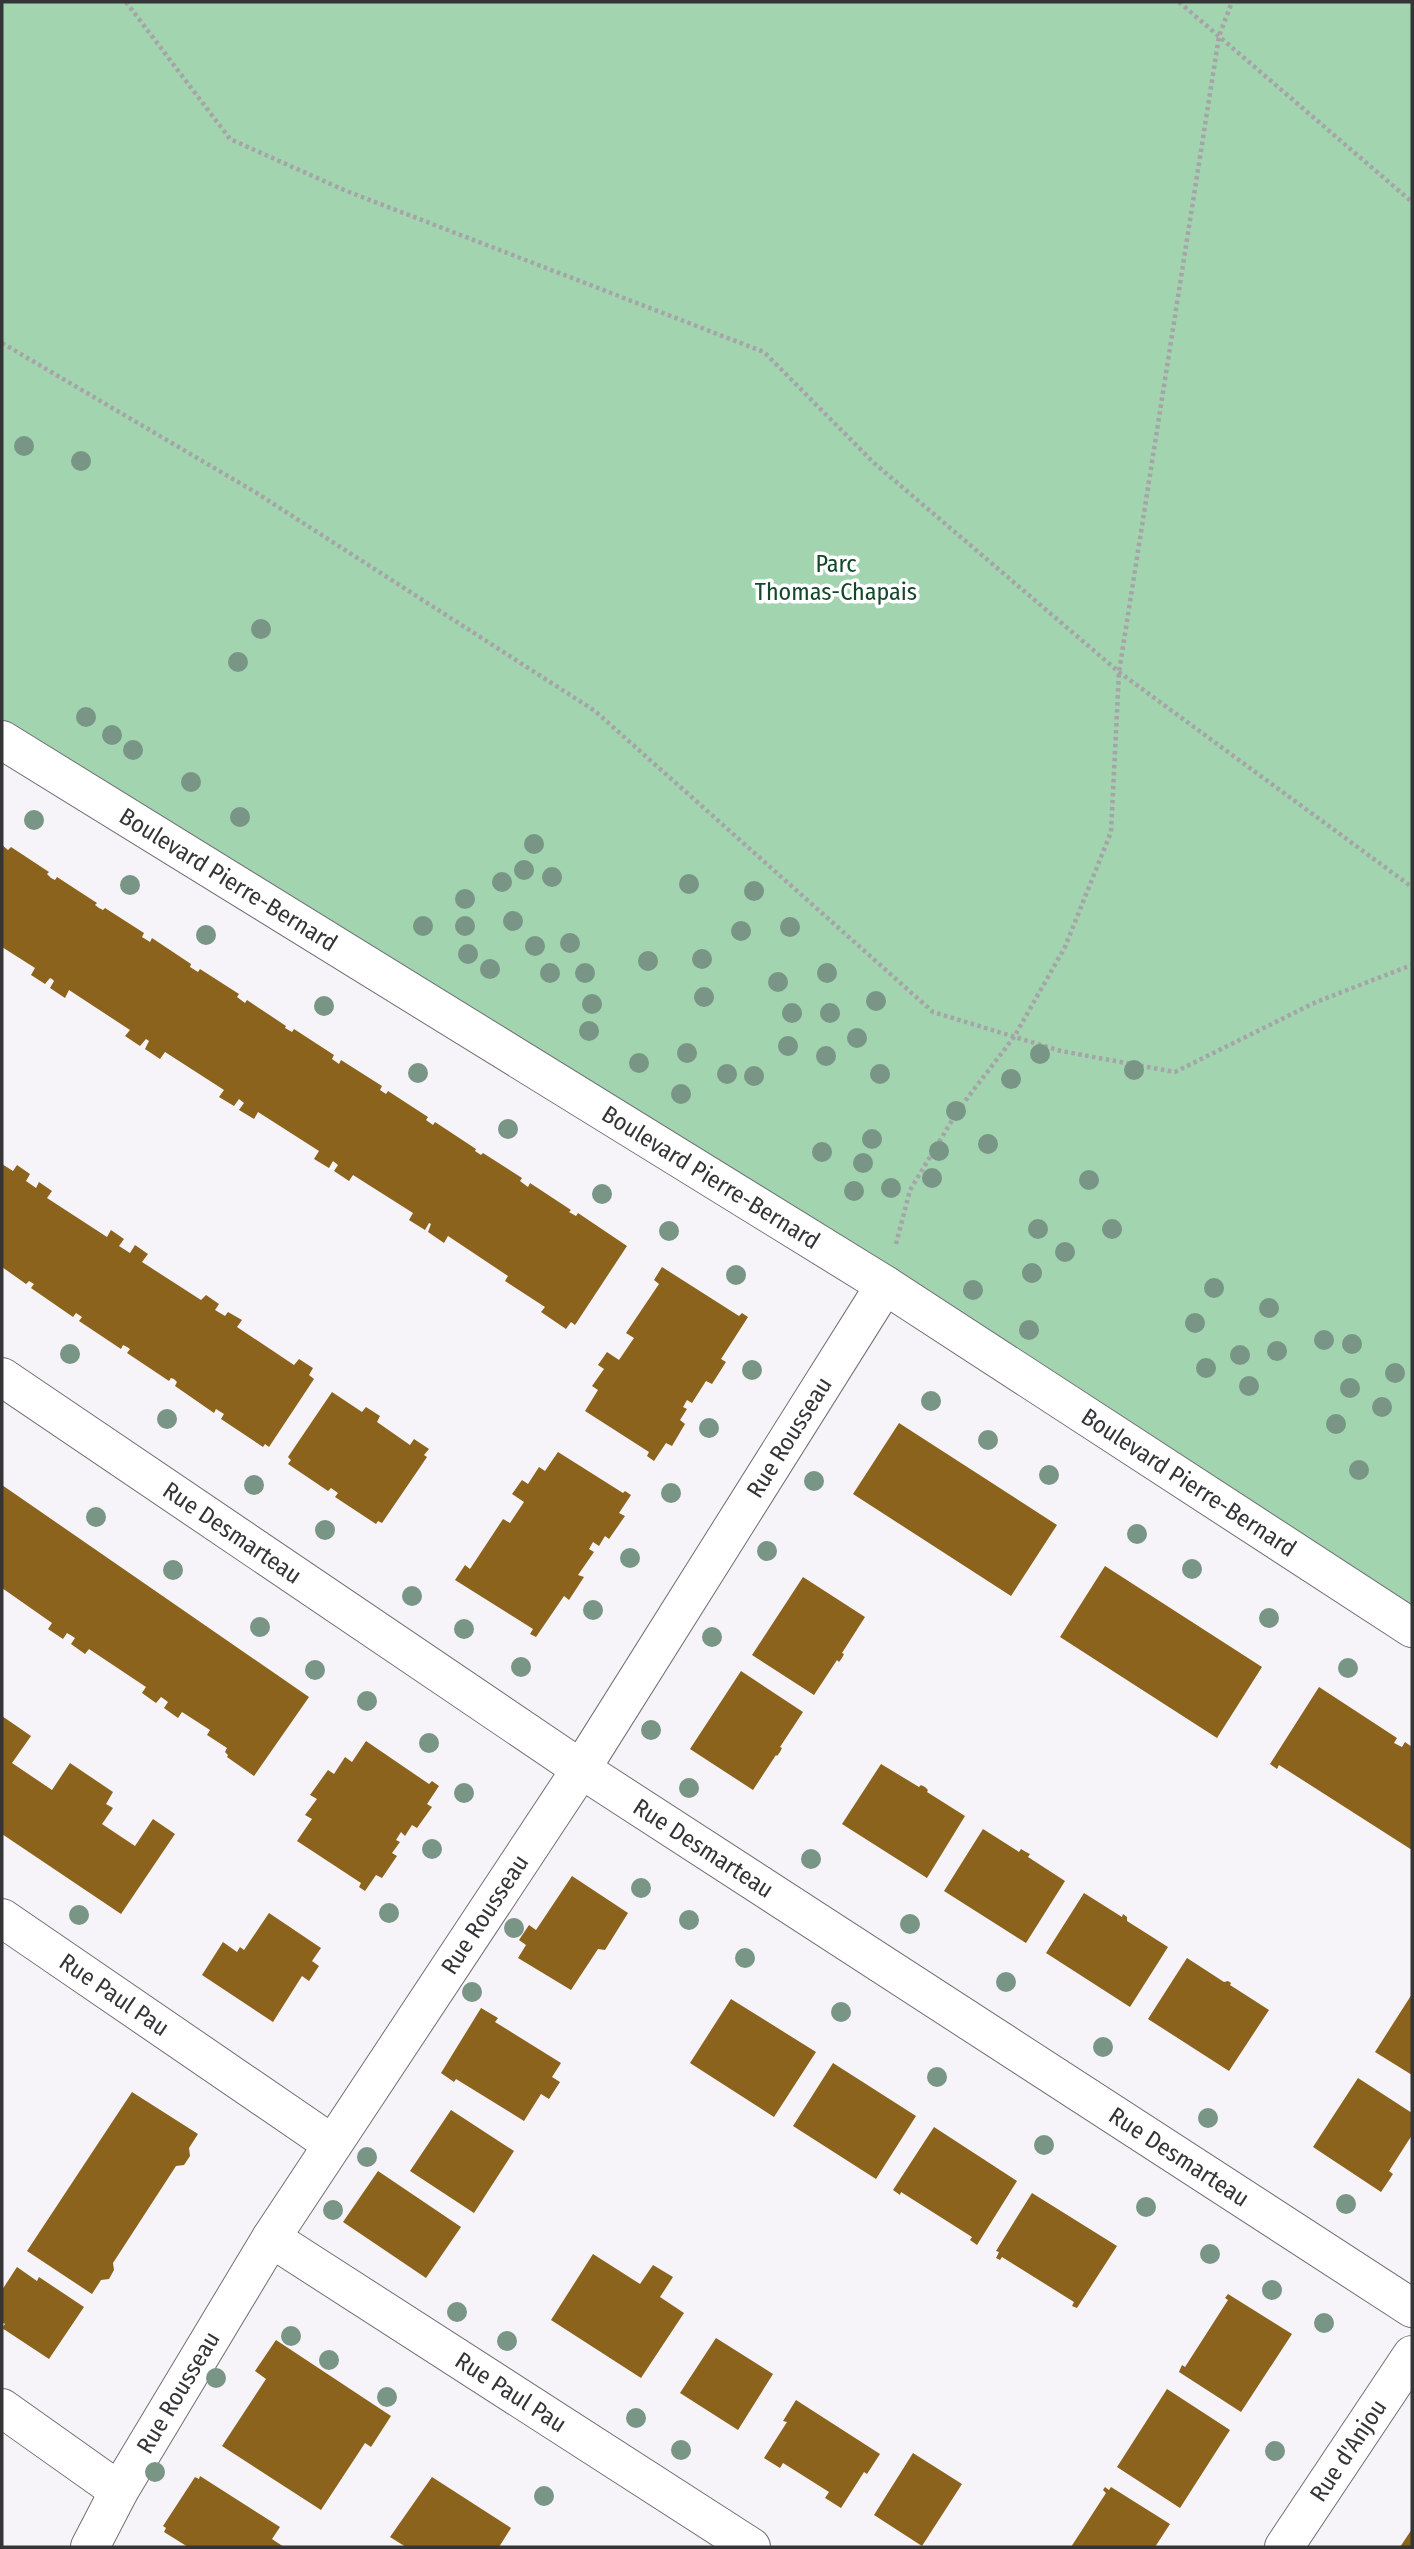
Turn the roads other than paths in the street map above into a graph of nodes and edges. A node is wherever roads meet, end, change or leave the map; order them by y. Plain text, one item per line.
1 (2, 740) edge
2 (885, 1285) junction
3 (2, 1377) edge
4 (1412, 1628) edge
5 (581, 1769) junction
6 (2, 1918) edge
7 (332, 2144) junction
8 (271, 2238) junction
9 (1412, 2308) edge
10 (1412, 2355) edge
11 (2, 2407) edge
12 (119, 2491) junction
13 (90, 2547) edge
14 (751, 2547) edge
15 (1284, 2547) edge

1 - 2 street, Boulevard Pierre-Bernard
2 - 4 street, Boulevard Pierre-Bernard
2 - 5 street, Rue Rousseau
3 - 5 street, Rue Desmarteau
5 - 7 street, Rue Rousseau
5 - 9 street, Rue Desmarteau
6 - 7 street, Rue Paul Pau
7 - 8 street, Rue Rousseau
8 - 12 street, Rue Rousseau
8 - 14 street, Rue Paul Pau
10 - 15 street, Rue d'Anjou
11 - 12 street
12 - 13 street, Rue Rousseau

